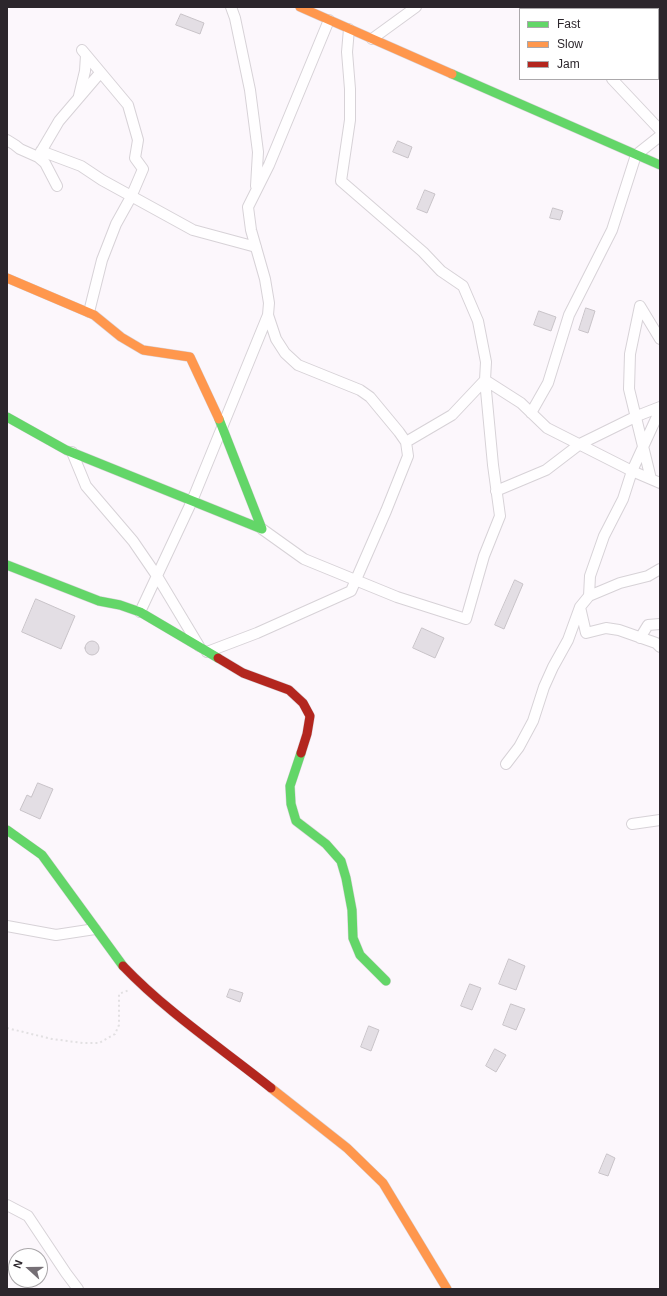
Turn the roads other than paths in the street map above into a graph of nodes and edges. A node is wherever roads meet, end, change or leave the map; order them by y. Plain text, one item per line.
1 (231, 7) edge
2 (300, 7) edge
3 (416, 7) edge
4 (329, 20) junction
5 (349, 28) junction
6 (372, 39) junction
7 (100, 73) junction
8 (613, 80) edge
9 (79, 98) junction
10 (660, 130) edge
11 (660, 136) edge
12 (7, 140) edge
13 (40, 154) junction
14 (636, 155) junction
15 (660, 165) edge
16 (57, 186) dead end
17 (256, 190) junction
18 (132, 197) junction
19 (256, 247) junction
20 (7, 278) edge
21 (89, 312) junction
22 (268, 315) junction
23 (660, 338) edge
24 (485, 380) junction
25 (660, 407) edge
26 (660, 410) edge
27 (531, 413) junction
28 (637, 416) junction
29 (7, 417) edge
30 (223, 426) junction
31 (406, 442) junction
32 (580, 444) junction
33 (643, 446) junction
34 (72, 452) junction
35 (632, 471) junction
36 (655, 481) edge
37 (496, 491) junction
38 (192, 501) junction
39 (262, 529) junction
40 (7, 565) edge
41 (660, 569) edge
42 (157, 576) junction
43 (355, 580) junction
44 (589, 596) junction
45 (580, 607) junction
46 (140, 612) junction
47 (660, 624) edge
48 (640, 638) junction
49 (660, 647) edge
50 (203, 649) junction
51 (506, 764) dead end
52 (660, 820) edge
53 (632, 824) dead end
54 (7, 830) edge
55 (7, 926) edge
56 (95, 929) junction
57 (386, 981) dead end
58 (7, 1205) edge
59 (78, 1289) edge
60 (446, 1289) edge

1 - 17 street
2 - 4 main road
3 - 6 street
4 - 5 main road
4 - 17 street
5 - 6 main road
5 - 24 street
6 - 14 main road
7 - 9 street
7 - 9 street
7 - 18 street
8 - 10 street
9 - 13 street
11 - 14 street
12 - 13 street
13 - 16 street
13 - 18 street
14 - 15 main road
14 - 27 street
17 - 19 street
18 - 19 street
18 - 21 street
19 - 22 street
20 - 21 main road
21 - 30 main road
22 - 30 street
22 - 31 street
23 - 28 street
24 - 27 street
24 - 31 street
24 - 37 street
25 - 28 street
26 - 33 street
27 - 32 street
28 - 32 street
28 - 33 street
29 - 34 main road
30 - 38 street
30 - 39 main road
31 - 43 street
32 - 35 street
32 - 37 street
33 - 35 street
33 - 36 street
34 - 38 main road
34 - 42 street
35 - 36 street
35 - 44 street
37 - 43 street
38 - 39 main road
38 - 42 street
39 - 43 street
40 - 46 main road
41 - 44 street
42 - 46 street
42 - 50 street
43 - 50 street
44 - 45 street
45 - 48 street
45 - 51 street
46 - 50 main road
47 - 48 street
48 - 49 street
50 - 57 main road
52 - 53 street
54 - 56 main road
55 - 56 street
56 - 60 main road
58 - 59 street

